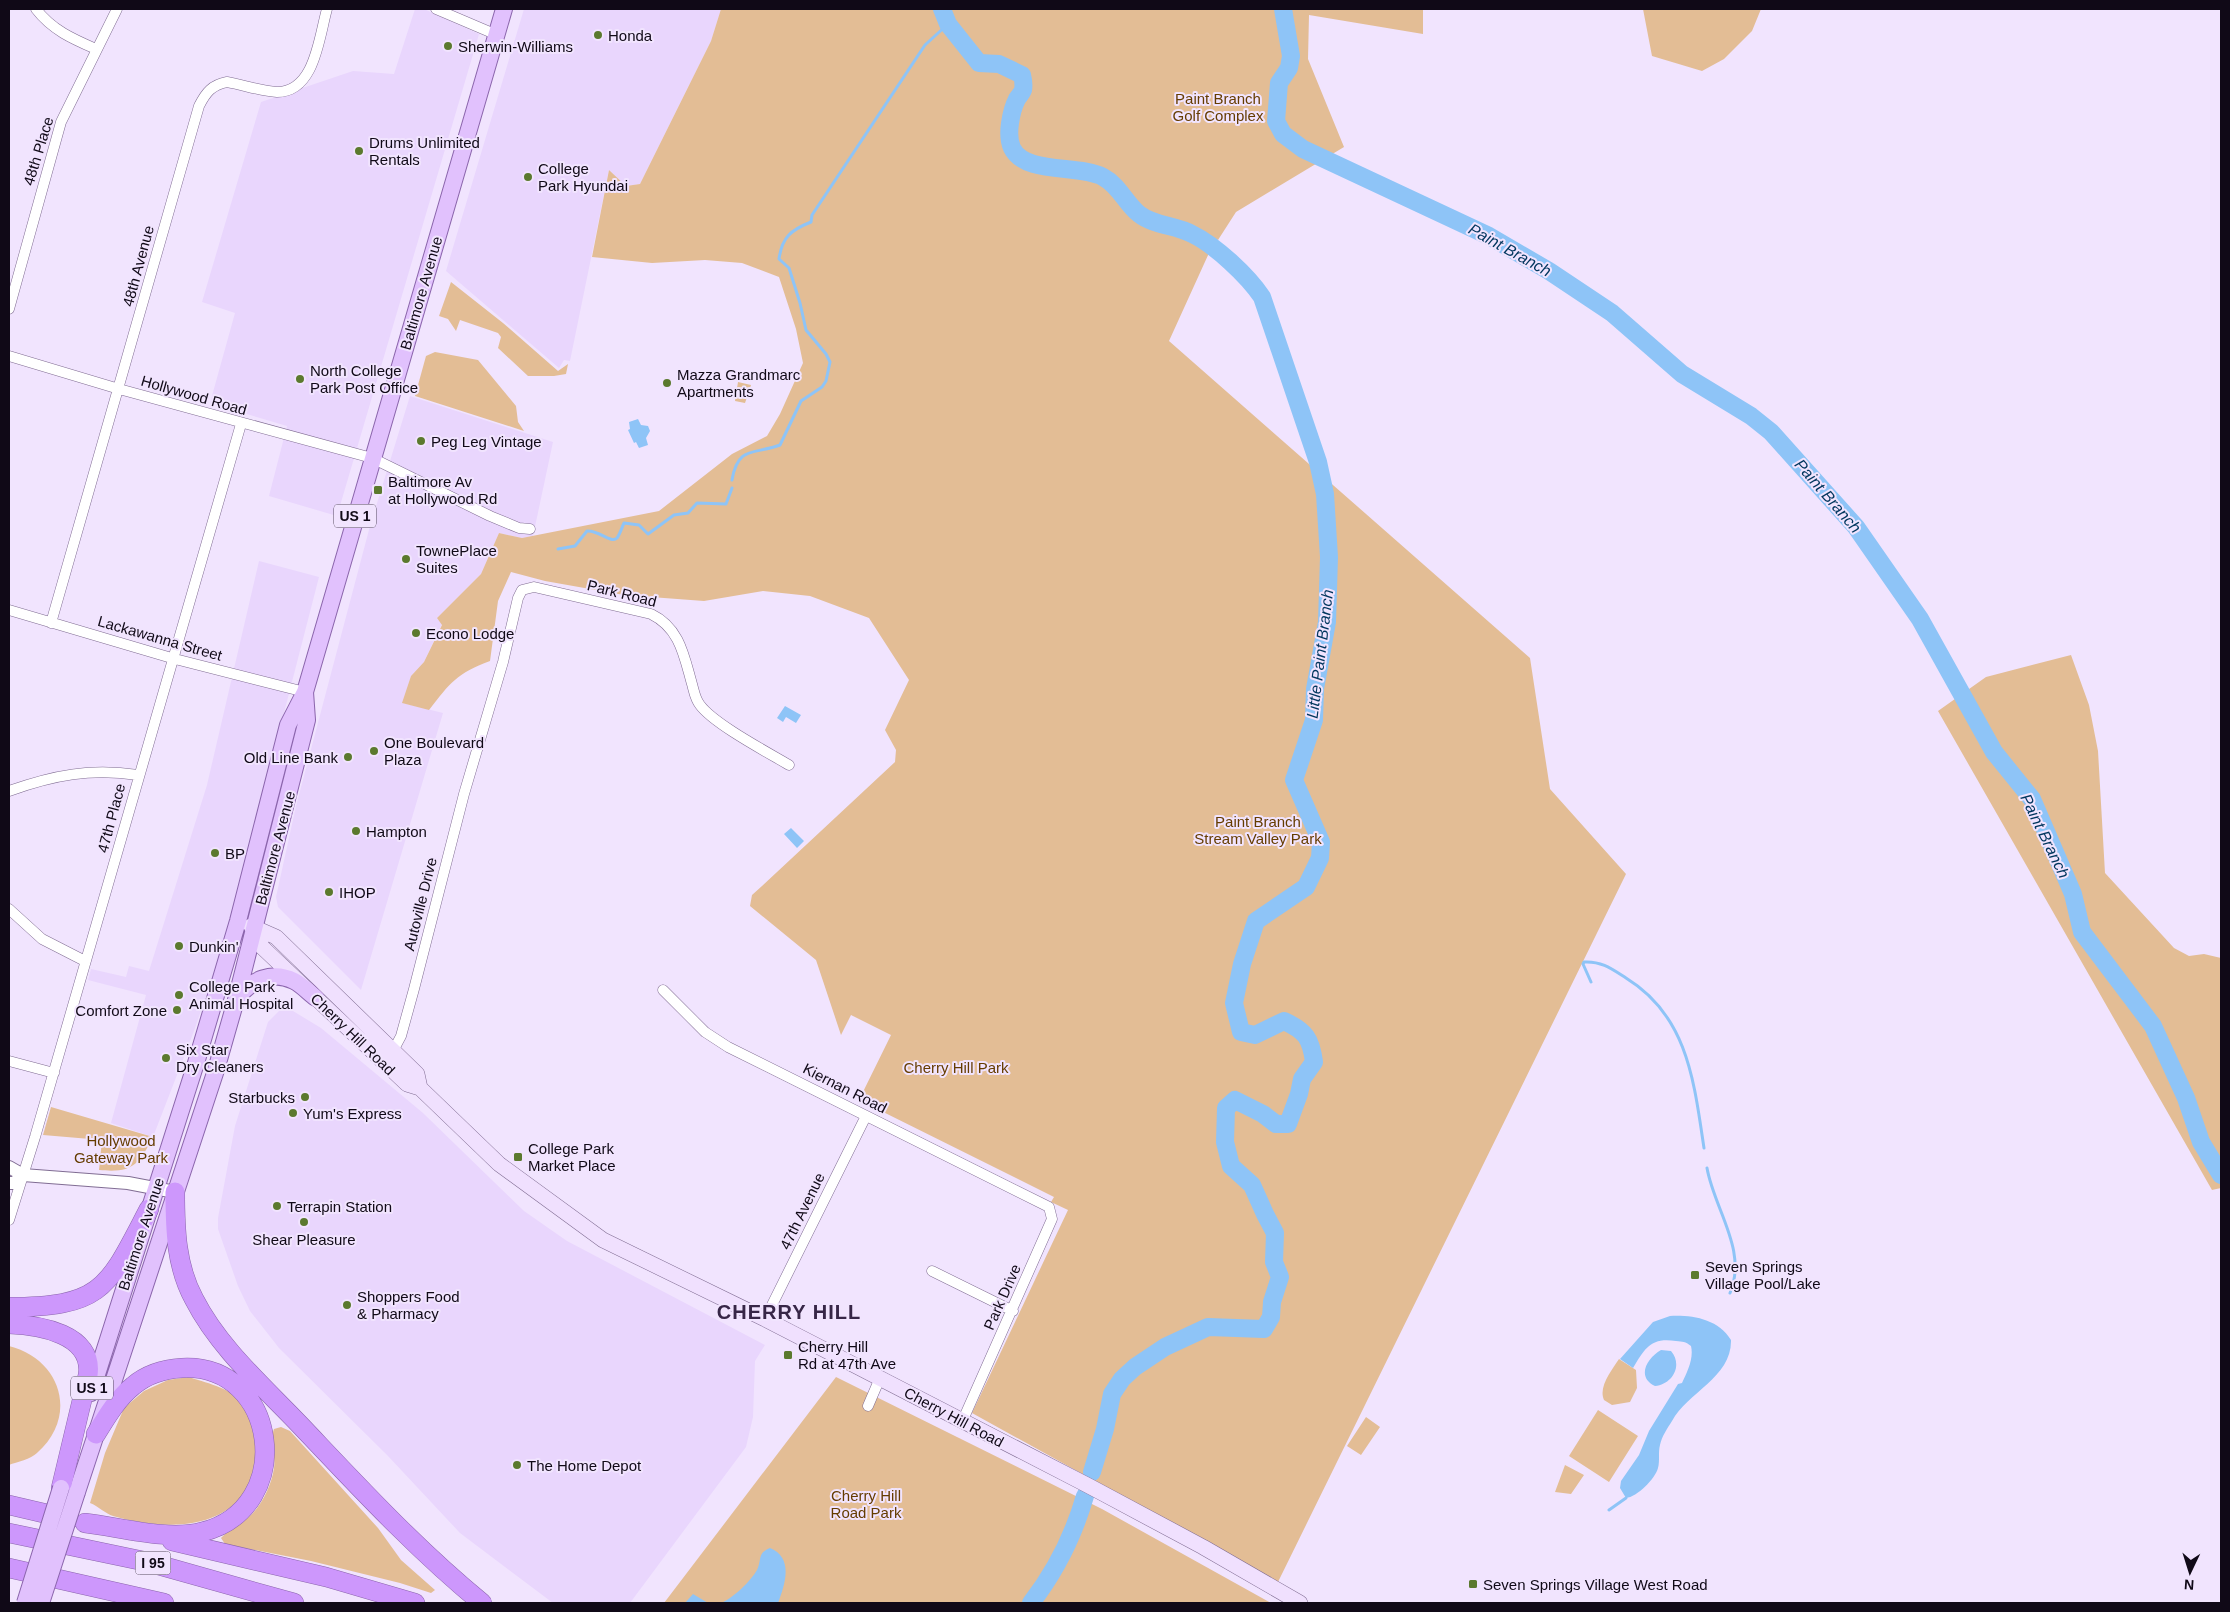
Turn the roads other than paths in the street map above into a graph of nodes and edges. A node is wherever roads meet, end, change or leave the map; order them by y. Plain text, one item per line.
1 (36, 9) edge
2 (117, 9) edge
3 (328, 9) edge
4 (436, 9) edge
5 (504, 9) edge
6 (497, 35) junction
7 (96, 49) junction
8 (9, 309) edge
9 (9, 356) edge
10 (119, 389) junction
11 (241, 424) junction
12 (372, 458) junction
13 (530, 529) dead end
14 (522, 590) joint
15 (9, 610) edge
16 (51, 623) junction
17 (174, 659) junction
18 (305, 692) junction
19 (789, 766) dead end
20 (138, 775) junction
21 (9, 791) edge
22 (9, 909) edge
23 (238, 921) junction
24 (255, 928) junction
25 (85, 962) junction
26 (663, 990) dead end
27 (316, 998) junction
28 (236, 1000) junction
29 (392, 1051) junction
30 (9, 1060) edge
31 (54, 1072) junction
32 (420, 1088) junction
33 (866, 1116) junction
34 (9, 1167) edge
35 (23, 1175) junction
36 (9, 1183) edge
37 (156, 1189) junction
38 (175, 1192) junction
39 (1025, 1195) joint
40 (149, 1209) junction
41 (9, 1220) edge
42 (932, 1271) dead end
43 (9, 1307) edge
44 (1013, 1311) junction
45 (765, 1319) junction
46 (9, 1324) edge
47 (880, 1378) junction
48 (868, 1406) dead end
49 (962, 1422) junction
50 (96, 1434) junction
51 (69, 1490) junction
52 (9, 1501) edge
53 (9, 1505) edge
54 (78, 1521) junction
55 (9, 1532) edge
56 (11, 1569) edge
57 (25, 1603) edge
58 (40, 1603) edge
59 (164, 1603) edge
60 (294, 1603) edge
61 (415, 1603) edge
62 (482, 1603) edge
63 (1300, 1603) edge

1 - 7 street
2 - 7 street, 48th Place
3 - 10 street, 48th Avenue
4 - 6 street
5 - 6 main road, Baltimore Avenue / US 1
6 - 12 main road, Baltimore Avenue / US 1
7 - 8 street, 48th Place
9 - 10 street, Hollywood Road
10 - 11 street, Hollywood Road
10 - 16 street, 48th Avenue
11 - 12 street, Hollywood Road
11 - 17 street, 47th Place
12 - 13 street, Hollywood Road
12 - 18 main road, Baltimore Avenue / US 1
14 - 19 street, Park Road
14 - 29 street, Autoville Drive
15 - 16 street, Lackawanna Street
16 - 17 street, Lackawanna Street
17 - 18 street, Lackawanna Street
17 - 20 street, 47th Place
18 - 23 main road, Baltimore Avenue / US 1
18 - 24 main road, Baltimore Avenue / US 1
20 - 21 street
20 - 25 street, 47th Place
22 - 25 street
23 - 24 main road, Cherry Hill Road
23 - 37 main road, Baltimore Avenue / US 1
24 - 27 main road, Cherry Hill Road
24 - 28 main road, Baltimore Avenue / US 1
24 - 29 main road, Cherry Hill Road
25 - 31 street, 47th Place
26 - 33 street, Kiernan Road
27 - 28 main road
27 - 32 main road, Cherry Hill Road
28 - 38 main road, Baltimore Avenue / US 1
29 - 32 main road, Cherry Hill Road
30 - 31 street
31 - 35 street, 47th Place
32 - 45 main road, Cherry Hill Road
33 - 39 street, Kiernan Road
33 - 45 street, 47th Avenue
34 - 35 street
35 - 36 street
35 - 37 street
35 - 41 street, 47th Place
37 - 38 street
37 - 40 main road, Baltimore Avenue / US 1
38 - 50 main road, Baltimore Avenue / US 1
38 - 62 highway
39 - 44 street, Park Drive
40 - 43 highway
40 - 51 main road, Baltimore Avenue / US 1
42 - 44 street
44 - 49 street, Park Drive
45 - 47 main road, Cherry Hill Road
46 - 51 highway
47 - 48 street
47 - 49 main road, Cherry Hill Road
49 - 63 main road, Cherry Hill Road
50 - 51 main road, Baltimore Avenue / US 1
50 - 54 highway
51 - 57 main road, Baltimore Avenue / US 1, bridge
51 - 58 main road, Baltimore Avenue / US 1, bridge
52 - 54 highway
53 - 54 highway
54 - 61 highway
55 - 60 highway, I 95
56 - 59 highway, I 95

